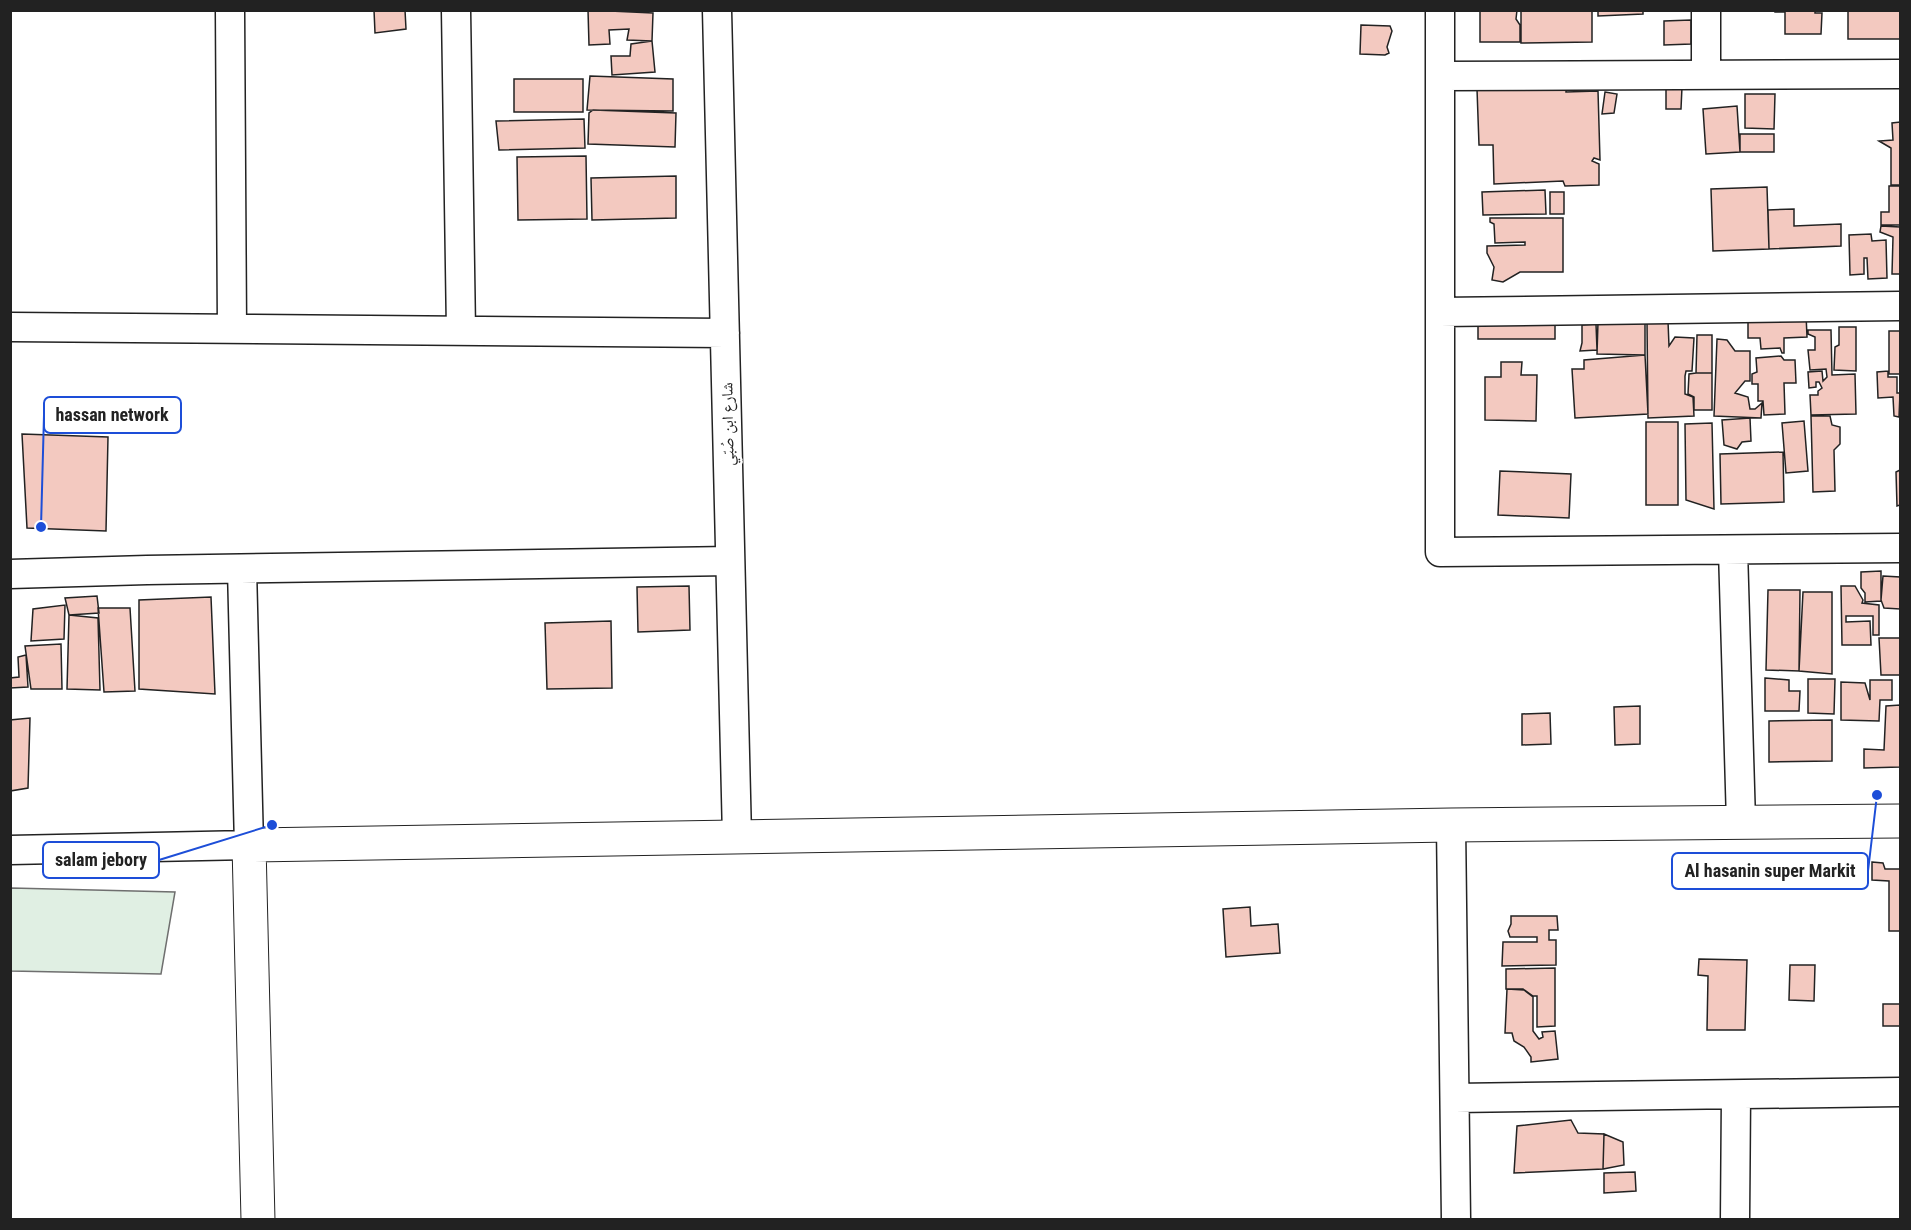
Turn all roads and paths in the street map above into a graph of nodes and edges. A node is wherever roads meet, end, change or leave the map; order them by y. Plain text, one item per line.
1 (230, 10) edge
2 (456, 10) edge
3 (717, 10) edge
4 (1440, 10) edge
5 (1706, 10) edge
6 (1706, 74) junction
7 (1900, 74) edge
8 (1440, 76) junction
9 (1900, 306) edge
10 (1440, 312) junction
11 (10, 327) edge
12 (232, 329) junction
13 (461, 331) junction
14 (725, 333) junction
15 (1900, 548) edge
16 (1733, 550) junction
17 (730, 561) junction
18 (242, 569) junction
19 (10, 574) edge
20 (1900, 821) edge
21 (1741, 822) junction
22 (1451, 825) junction
23 (737, 837) junction
24 (249, 845) junction
25 (10, 850) edge
26 (1900, 1092) edge
27 (1736, 1095) junction
28 (1455, 1098) junction
29 (258, 1220) edge
30 (1456, 1220) edge
31 (1735, 1220) edge

1 - 12 street
2 - 13 street
3 - 14 street, شارع ابن صُبّي
4 - 8 street
5 - 6 street
6 - 7 street
6 - 8 street
8 - 10 street
9 - 10 street
10 - 16 street
11 - 12 street
12 - 13 street
13 - 14 street
14 - 17 street, شارع ابن صُبّي
15 - 16 street
16 - 21 street
17 - 18 street
17 - 23 street, شارع ابن صُبّي
18 - 19 street
18 - 24 street
20 - 21 street
21 - 22 street
22 - 23 street
22 - 28 street
23 - 24 street
24 - 25 street
24 - 29 street
26 - 27 street
27 - 28 street
27 - 31 street
28 - 30 street

